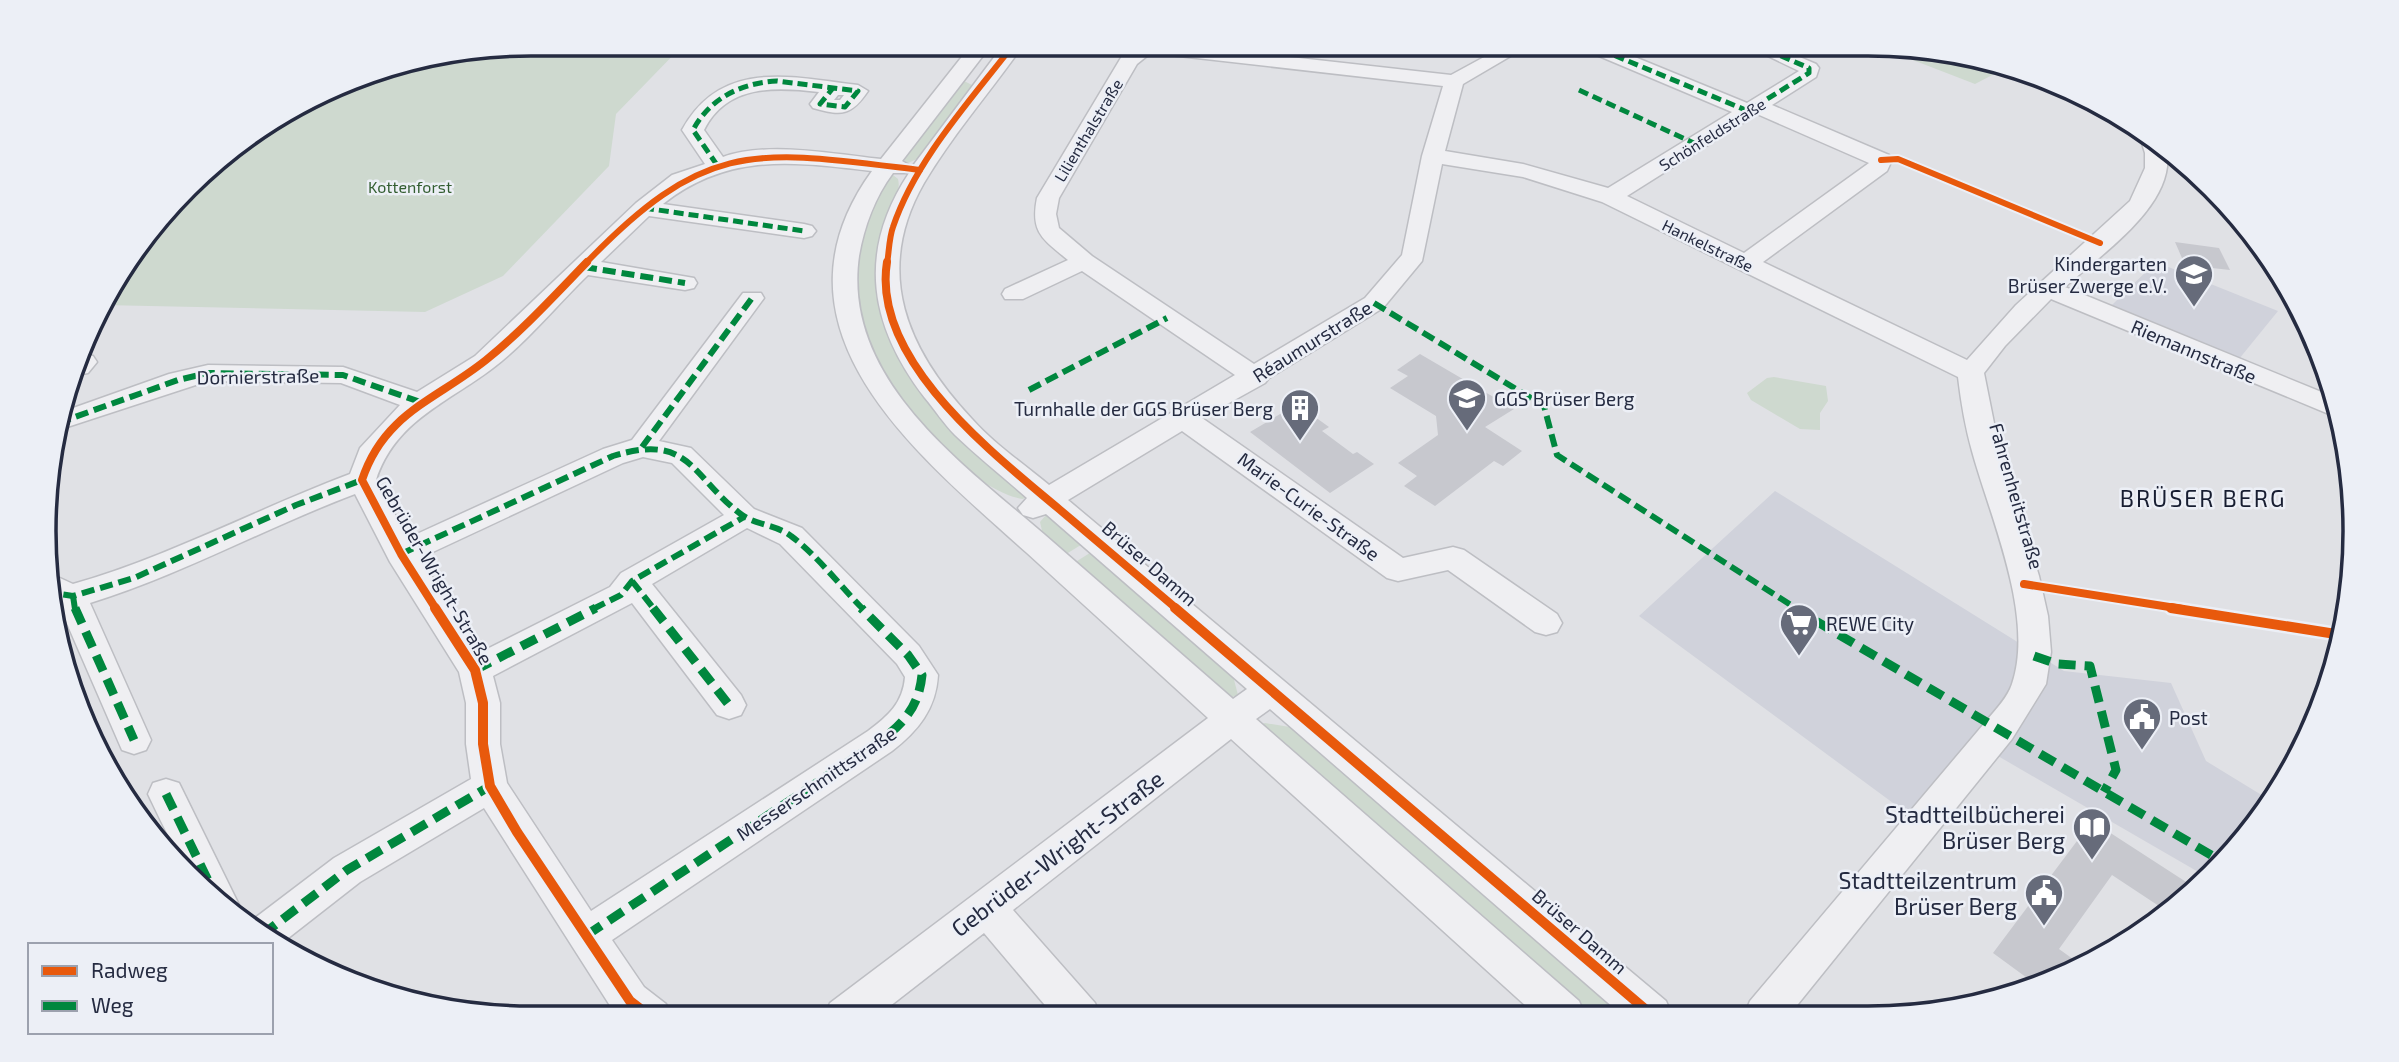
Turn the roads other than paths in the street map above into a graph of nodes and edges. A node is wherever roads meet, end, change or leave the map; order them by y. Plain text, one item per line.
1 (973, 56) edge
2 (1005, 56) edge
3 (1132, 56) edge
4 (1232, 56) edge
5 (1500, 56) edge
6 (1617, 56) edge
7 (1781, 56) edge
8 (1454, 81) junction
9 (832, 88) dead end
10 (1752, 109) junction
11 (2158, 155) edge
12 (1433, 156) junction
13 (716, 165) junction
14 (887, 166) junction
15 (920, 170) junction
16 (1610, 197) junction
17 (644, 208) junction
18 (803, 231) dead end
19 (1084, 261) junction
20 (1746, 263) junction
21 (584, 267) junction
22 (685, 283) dead end
23 (2049, 289) junction
24 (1014, 294) dead end
25 (752, 298) dead end
26 (1971, 373) junction
27 (1256, 377) junction
28 (420, 402) junction
29 (2326, 405) edge
30 (1183, 418) junction
31 (69, 419) edge
32 (642, 447) junction
33 (362, 480) junction
34 (1049, 499) junction
35 (744, 517) junction
36 (1010, 520) junction
37 (401, 554) junction
38 (632, 581) junction
39 (61, 590) edge
40 (1546, 623) dead end
41 (475, 670) junction
42 (1271, 690) junction
43 (729, 705) dead end
44 (1232, 719) junction
45 (134, 740) dead end
46 (490, 786) junction
47 (166, 794) dead end
48 (207, 878) edge
49 (985, 906) junction
50 (271, 928) edge
51 (587, 936) junction
52 (636, 1006) edge
53 (858, 1006) edge
54 (1071, 1006) edge
55 (1555, 1006) edge
56 (1640, 1006) edge
57 (1770, 1006) edge

1 - 14 street
2 - 15 street, Brüser Damm
3 - 19 street, Lilienthalstraße
4 - 8 street, Lilienthalstraße
5 - 8 street
6 - 10 street
7 - 10 street, Schönfeldstraße
8 - 12 street, Réaumurstraße
9 - 13 street
10 - 16 street, Schönfeldstraße
10 - 20 street
11 - 23 street
12 - 16 street, Hankelstraße
12 - 27 street, Réaumurstraße
13 - 14 street, Gebrüder-Wright-Straße
13 - 17 street, Gebrüder-Wright-Straße
14 - 15 street, Gebrüder-Wright-Straße
14 - 36 street
15 - 34 street, Brüser Damm
16 - 20 street, Hankelstraße
17 - 18 street
17 - 21 street, Gebrüder-Wright-Straße
19 - 24 street
19 - 27 street, Lilienthalstraße
20 - 26 street, Hankelstraße
21 - 22 street
21 - 28 street, Gebrüder-Wright-Straße
23 - 26 street
23 - 29 street, Riemannstraße
25 - 32 street
26 - 57 street, Fahrenheitstraße
27 - 30 street, Réaumurstraße
28 - 31 street, Dornierstraße
28 - 33 street, Gebrüder-Wright-Straße
30 - 34 street, Réaumurstraße
30 - 40 street, Marie-Curie-Straße
32 - 35 street, Messerschmittstraße
32 - 37 street, Messerschmittstraße
33 - 37 street, Gebrüder-Wright-Straße
33 - 39 street
34 - 36 street, Réaumurstraße
34 - 42 street, Brüser Damm
35 - 38 street
35 - 51 street, Messerschmittstraße
36 - 44 street
37 - 41 street, Gebrüder-Wright-Straße
38 - 41 street
38 - 43 street
39 - 45 street
41 - 46 street, Gebrüder-Wright-Straße
42 - 44 street, Gebrüder-Wright-Straße
42 - 56 street, Brüser Damm
44 - 49 street, Gebrüder-Wright-Straße
44 - 55 street
46 - 50 street
46 - 51 street, Gebrüder-Wright-Straße
47 - 48 street
49 - 53 street, Gebrüder-Wright-Straße
49 - 54 street
51 - 52 street, Gebrüder-Wright-Straße

